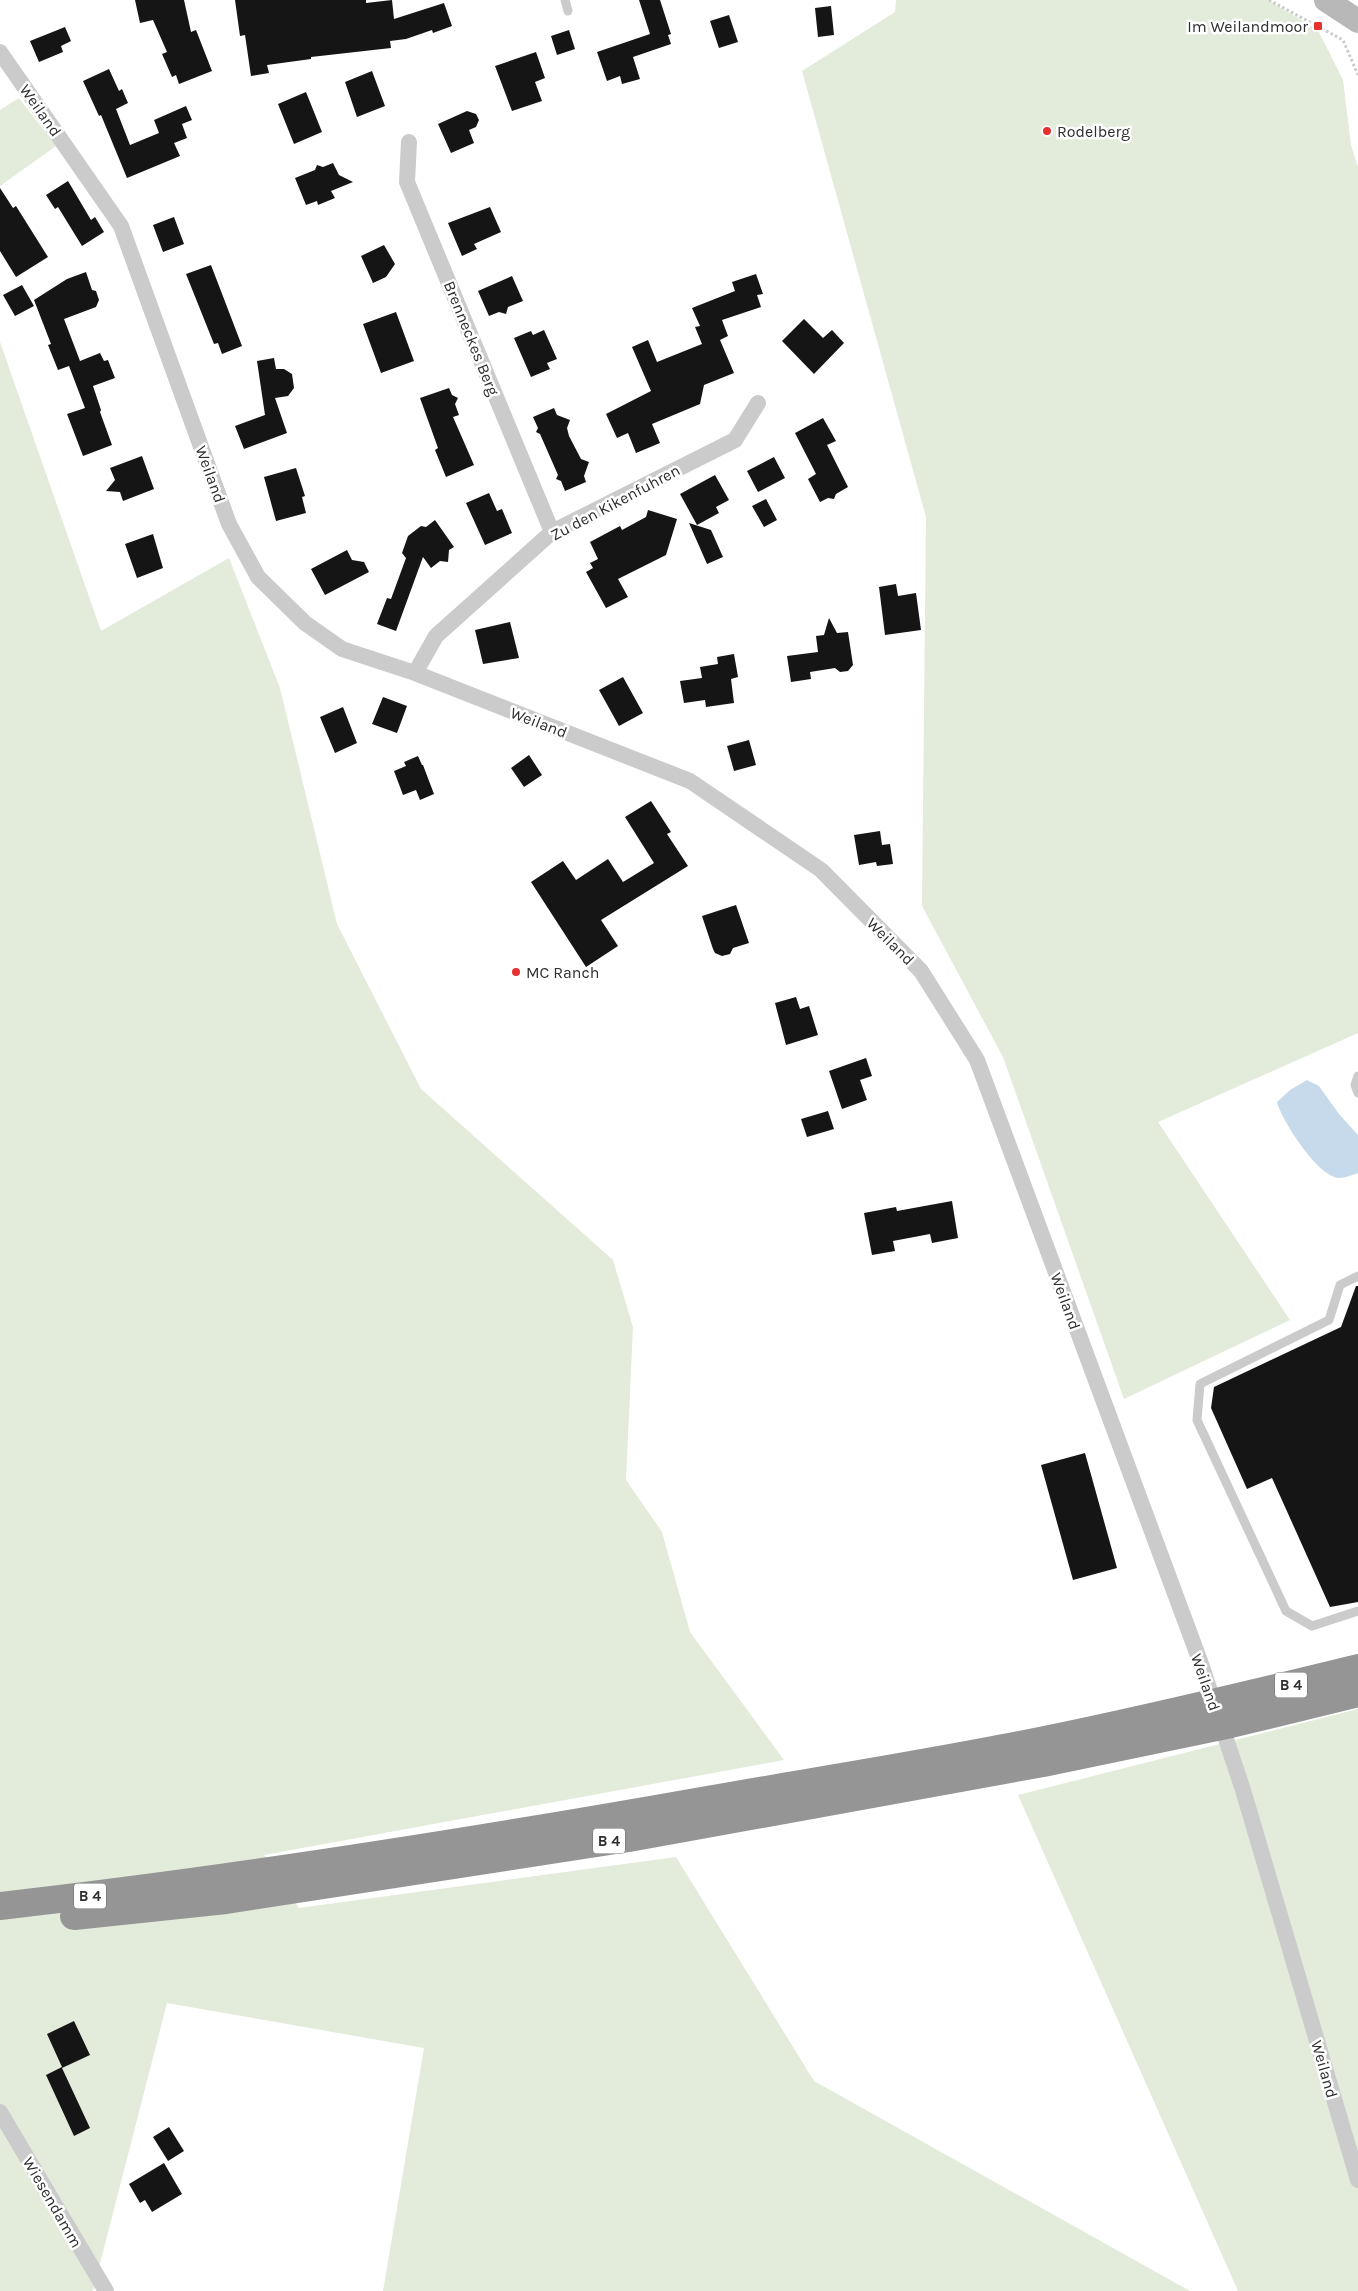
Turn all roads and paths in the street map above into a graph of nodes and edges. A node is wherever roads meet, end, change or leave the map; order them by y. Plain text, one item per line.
1 (565, 0) edge
2 (1269, 0) edge
3 (1326, 0) edge
4 (568, 11) dead end
5 (1358, 21) edge
6 (0, 52) edge
7 (1358, 74) edge
8 (409, 142) dead end
9 (758, 403) dead end
10 (552, 532) junction
11 (415, 673) junction
12 (1358, 1076) edge
13 (1358, 1094) edge
14 (1358, 1276) edge
15 (1358, 1611) edge
16 (1358, 1668) edge
17 (1358, 1693) edge
18 (0, 1906) edge
19 (0, 1924) edge
20 (0, 2112) edge
21 (1358, 2180) edge
22 (106, 2291) edge

1 - 4 lane
2 - 7 path
3 - 5 street
6 - 11 street, Weiland
8 - 10 street, Brenneckes Berg
9 - 10 street, Zu den Kikenfuhren
10 - 11 street, Zu den Kikenfuhren
11 - 21 street, Weiland
12 - 13 lane
14 - 15 lane
16 - 18 highway, B 4
17 - 19 highway, B 4
20 - 22 street, Wiesendamm

